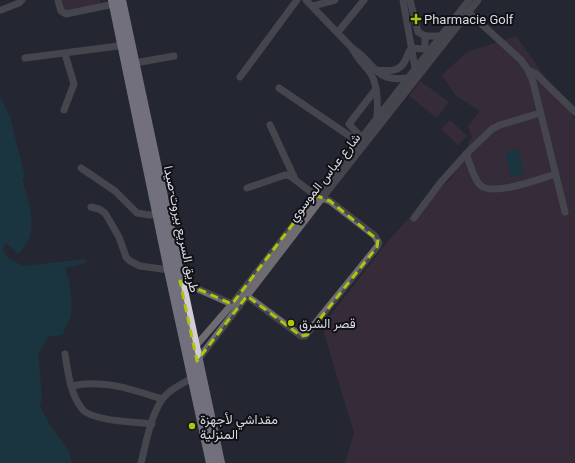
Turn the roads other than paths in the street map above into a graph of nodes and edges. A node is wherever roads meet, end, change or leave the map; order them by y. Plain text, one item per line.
1 (22, 0) edge
2 (58, 0) edge
3 (297, 0) edge
4 (306, 0) edge
5 (335, 0) edge
6 (364, 0) edge
7 (403, 0) edge
8 (410, 0) edge
9 (469, 0) edge
10 (478, 0) edge
11 (116, 1) edge
12 (313, 6) junction
13 (1, 10) edge
14 (466, 10) junction
15 (338, 32) junction
16 (426, 36) junction
17 (441, 36) junction
18 (127, 45) junction
19 (352, 48) junction
20 (412, 48) junction
21 (66, 54) junction
22 (174, 56) dead end
23 (25, 58) dead end
24 (135, 64) junction
25 (415, 68) junction
26 (375, 70) junction
27 (528, 70) junction
28 (240, 77) dead end
29 (407, 78) junction
30 (279, 88) dead end
31 (376, 89) junction
32 (64, 110) dead end
33 (575, 112) edge
34 (540, 113) junction
35 (377, 116) junction
36 (270, 125) dead end
37 (359, 139) junction
38 (466, 154) junction
39 (81, 168) dead end
40 (555, 174) junction
41 (295, 179) junction
42 (247, 188) dead end
43 (319, 196) junction
44 (91, 207) dead end
45 (564, 212) dead end
46 (158, 214) junction
47 (414, 218) dead end
48 (169, 270) junction
49 (180, 281) junction
50 (247, 296) junction
51 (232, 304) junction
52 (194, 348) junction
53 (65, 354) dead end
54 (188, 356) junction
55 (197, 361) junction
56 (191, 374) junction
57 (71, 386) junction
58 (162, 399) junction
59 (152, 424) junction
60 (141, 463) edge
61 (211, 463) edge
62 (220, 463) edge

1 - 13 street
2 - 11 street
3 - 28 street
4 - 12 street
5 - 12 street
6 - 15 street
7 - 20 street
8 - 16 street
9 - 14 street, شارع عباس الموسوي
10 - 14 street, شارع عباس الموسوي
11 - 18 highway, طريق السريع بيروت-صيدا
12 - 15 street
14 - 17 street, شارع عباس الموسوي
14 - 27 street
14 - 43 street, شارع عباس الموسوي
15 - 19 street
16 - 17 street
16 - 20 street
17 - 25 street, شارع عباس الموسوي
18 - 21 street
18 - 24 highway, طريق السريع بيروت-صيدا
18 - 46 highway, طريق السريع بيروت-صيدا
19 - 26 street
19 - 31 street
20 - 25 street
20 - 26 street
21 - 23 street
21 - 32 street
22 - 24 street
24 - 49 highway, طريق السريع بيروت-صيدا
25 - 29 street, شارع عباس الموسوي
26 - 29 street
27 - 33 street
27 - 34 street
29 - 35 street, شارع عباس الموسوي
30 - 37 street
31 - 35 street
31 - 37 street
34 - 38 street
34 - 40 street
35 - 37 street, شارع عباس الموسوي
36 - 41 street
37 - 43 street, شارع عباس الموسوي
38 - 40 street
38 - 47 street
39 - 46 street
40 - 45 street
41 - 42 street
41 - 43 street
43 - 50 street, شارع عباس الموسوي
43 - 50 street
43 - 51 street, شارع عباس الموسوي
44 - 48 street
46 - 48 highway, طريق السريع بيروت-صيدا
48 - 54 highway, طريق السريع بيروت-صيدا
49 - 51 street
49 - 52 highway, طريق السريع بيروت-صيدا
50 - 55 street, شارع عباس الموسوي
51 - 52 street, شارع عباس الموسوي
52 - 54 street, شارع عباس الموسوي
52 - 55 highway, طريق السريع بيروت-صيدا
53 - 57 street
54 - 56 highway, طريق السريع بيروت-صيدا
55 - 56 street, شارع عباس الموسوي
55 - 62 highway, طريق السريع بيروت-صيدا
56 - 58 street, شارع عباس الموسوي
56 - 61 highway, طريق السريع بيروت-صيدا
57 - 58 street
57 - 59 street
58 - 59 street
59 - 60 street

